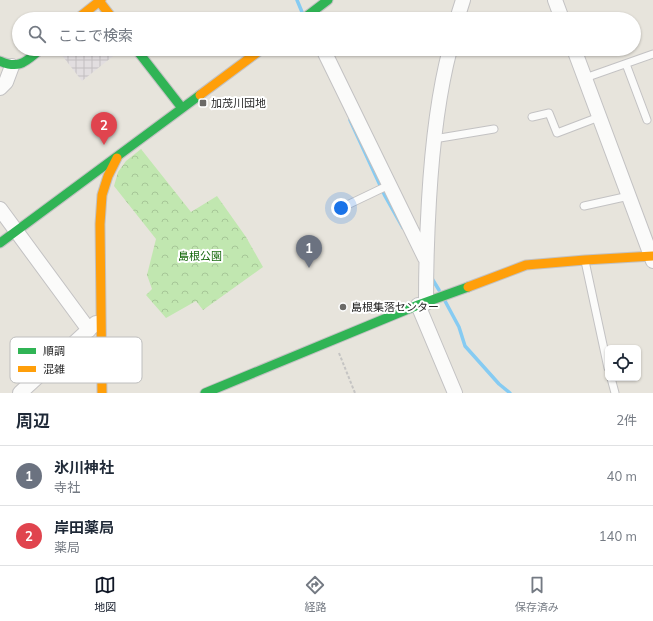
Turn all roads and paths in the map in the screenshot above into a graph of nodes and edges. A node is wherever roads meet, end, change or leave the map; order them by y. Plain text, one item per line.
1 (328, 0) edge
2 (463, 0) edge
3 (555, 0) edge
4 (100, 1) edge
5 (86, 12) edge
6 (108, 12) edge
7 (313, 12) edge
8 (459, 12) edge
9 (559, 12) edge
10 (653, 54) edge
11 (33, 56) edge
12 (141, 56) edge
13 (253, 56) edge
14 (326, 56) edge
15 (448, 56) edge
16 (577, 56) edge
17 (6, 64) edge
18 (626, 64) junction
19 (585, 78) junction
20 (0, 88) edge
21 (182, 108) junction
22 (532, 117) dead end
23 (599, 117) junction
24 (647, 120) dead end
25 (494, 129) dead end
26 (434, 139) junction
27 (118, 155) junction
28 (389, 185) junction
29 (629, 196) junction
30 (584, 206) dead end
31 (341, 208) dead end
32 (0, 209) edge
33 (16, 231) junction
34 (0, 243) edge
35 (653, 258) edge
36 (585, 260) junction
37 (426, 261) junction
38 (422, 304) junction
39 (101, 319) junction
40 (89, 330) junction
41 (81, 337) edge
42 (101, 337) edge
43 (333, 340) junction
44 (605, 354) edge
45 (612, 381) edge
46 (31, 383) edge
47 (102, 383) edge
48 (20, 393) edge
49 (102, 393) edge
50 (205, 393) edge
51 (355, 393) edge
52 (455, 393) edge
53 (615, 393) edge

1 - 7 street
2 - 8 street
3 - 9 street
4 - 5 street
4 - 6 street
10 - 18 lane
11 - 17 street
12 - 21 street
13 - 21 street
14 - 28 street
15 - 26 street
16 - 19 street
17 - 20 street
18 - 19 lane
18 - 24 lane
19 - 23 street
21 - 27 street
22 - 23 lane
23 - 29 street
25 - 26 lane
26 - 37 street
27 - 33 street
27 - 39 street
28 - 31 lane
28 - 37 street
29 - 30 lane
29 - 35 street
32 - 33 street
33 - 34 street
33 - 40 street
35 - 36 street
36 - 38 street
36 - 44 lane
37 - 38 street
38 - 43 street
38 - 52 street
39 - 40 street
39 - 42 street
40 - 41 street
43 - 50 street
43 - 51 path
45 - 53 lane
46 - 48 street
47 - 49 street

